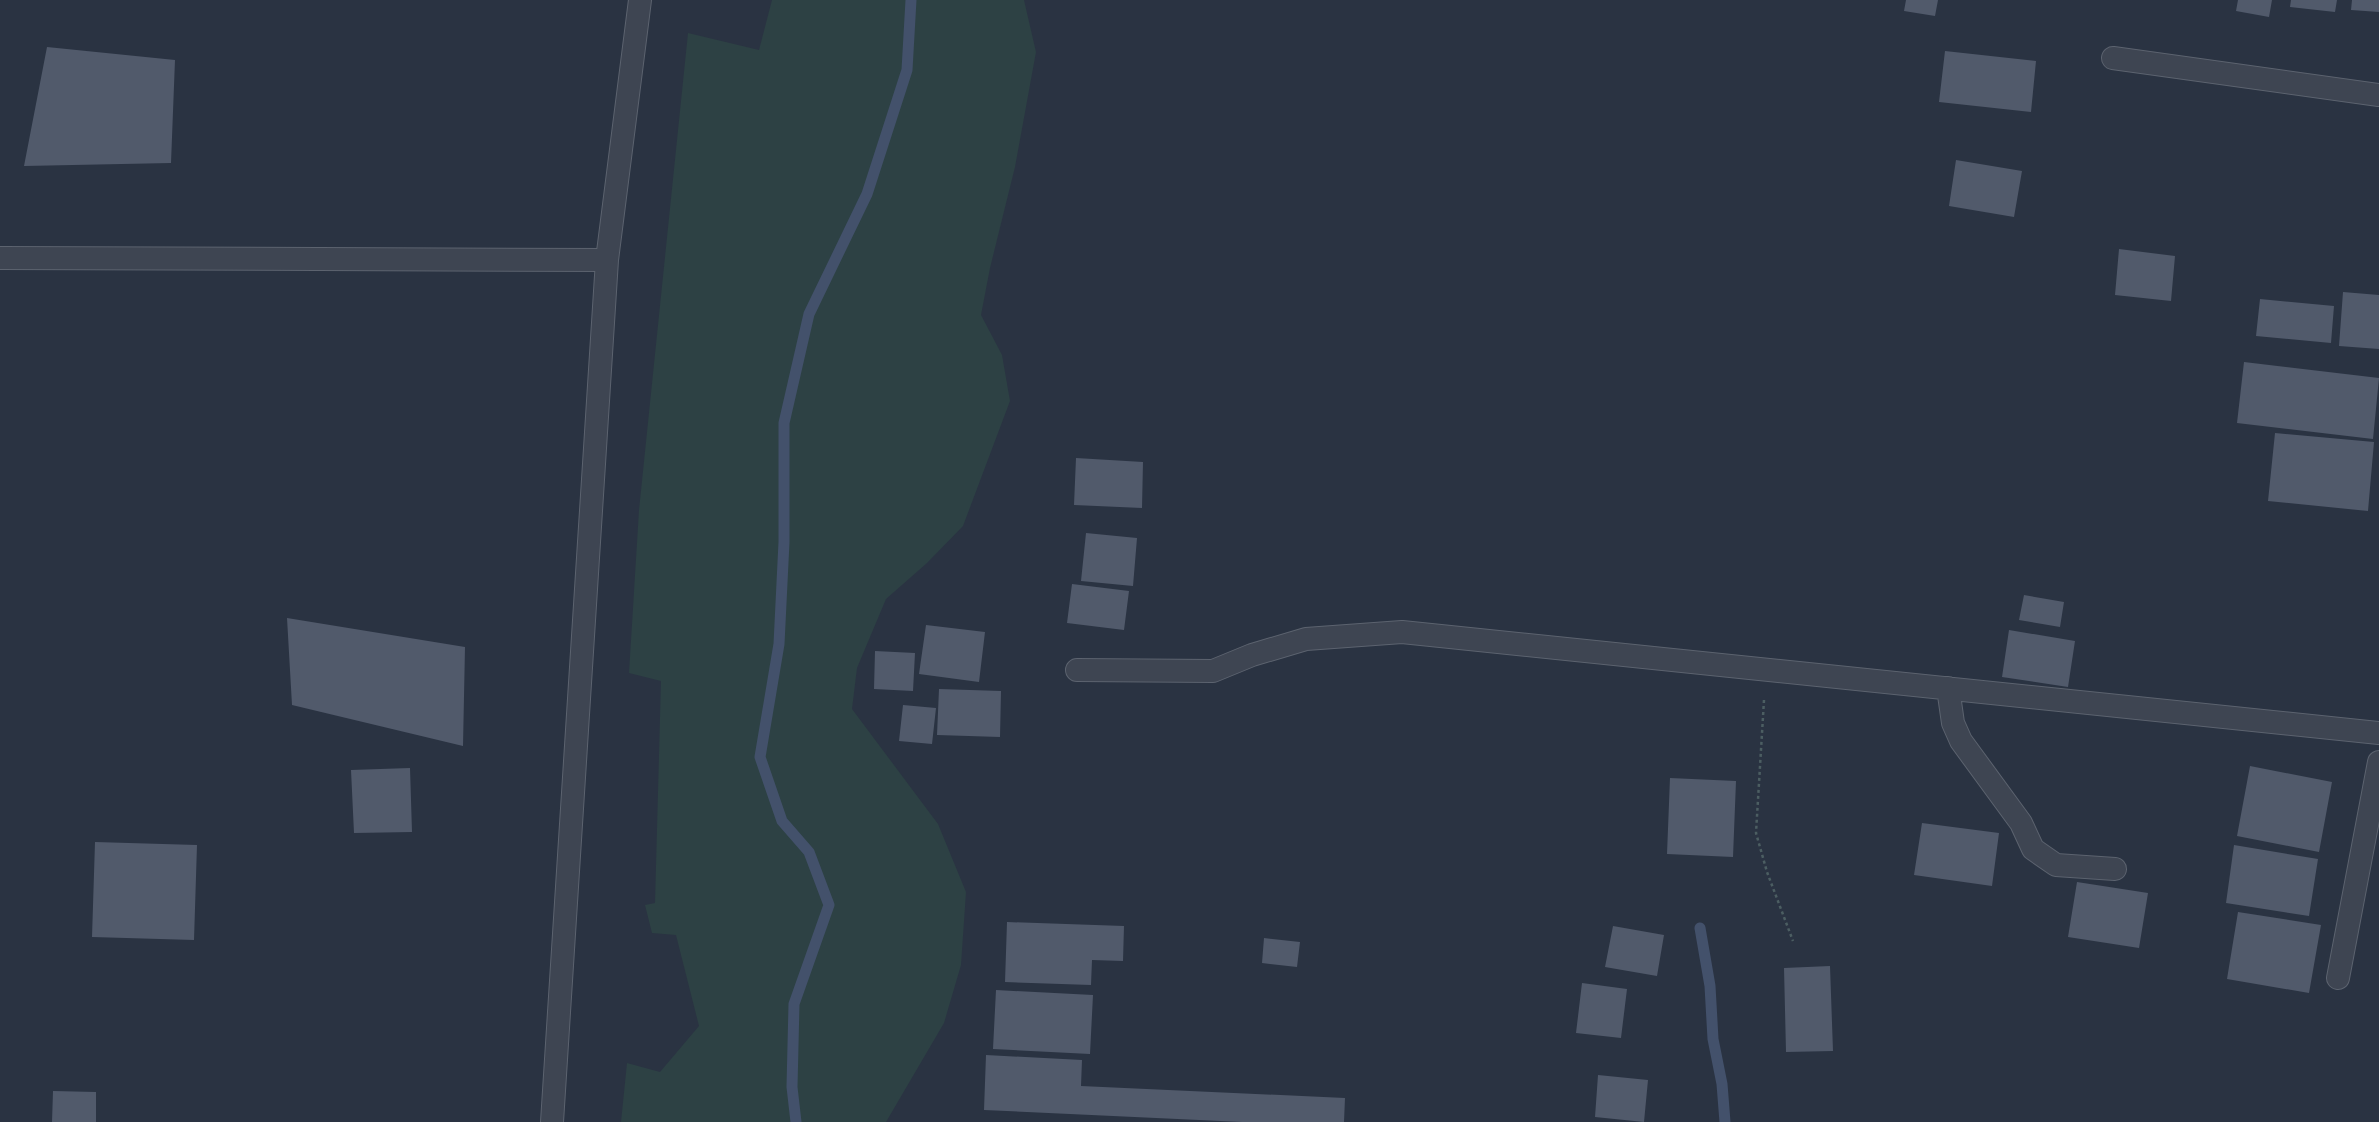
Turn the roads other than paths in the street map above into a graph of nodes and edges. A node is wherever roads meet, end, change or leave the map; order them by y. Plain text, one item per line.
1 (640, 0) edge
2 (2113, 58) dead end
3 (2379, 95) edge
4 (0, 258) edge
5 (607, 260) junction
6 (1077, 670) dead end
7 (1948, 688) junction
8 (2379, 733) edge
9 (2379, 762) edge
10 (2115, 869) dead end
11 (2338, 978) dead end
12 (552, 1122) edge

1 - 5 street
2 - 3 street
4 - 5 street
5 - 12 street
6 - 7 street
7 - 8 street
7 - 10 street
9 - 11 street

